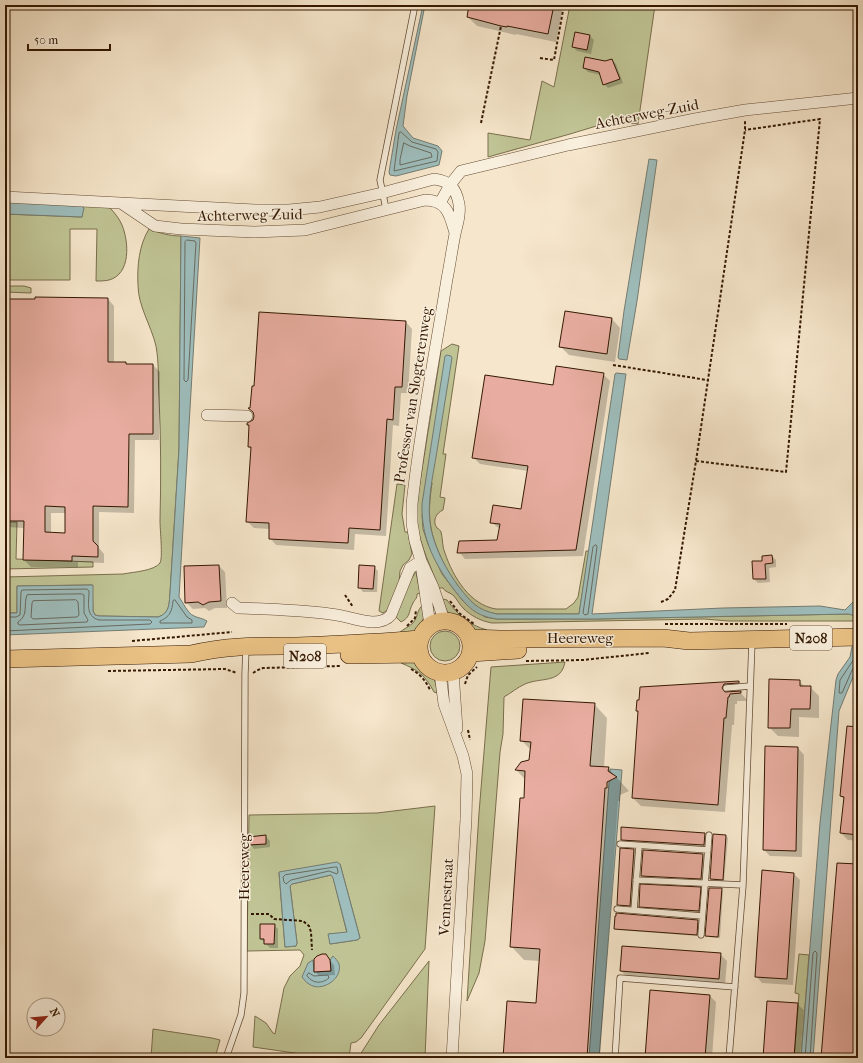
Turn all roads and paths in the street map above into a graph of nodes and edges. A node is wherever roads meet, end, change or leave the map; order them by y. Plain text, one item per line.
1 (415, 5) edge
2 (564, 5) edge
3 (501, 26) dead end
4 (540, 58) dead end
5 (858, 98) edge
6 (481, 122) dead end
7 (450, 185) junction
8 (382, 193) junction
9 (5, 197) edge
10 (119, 202) junction
11 (440, 203) junction
12 (386, 209) junction
13 (455, 234) junction
14 (613, 365) dead end
15 (707, 380) junction
16 (207, 415) dead end
17 (247, 416) dead end
18 (696, 461) junction
19 (421, 561) junction
20 (436, 597) junction
21 (425, 600) junction
22 (661, 602) dead end
23 (232, 603) dead end
24 (437, 623) junction
25 (405, 627) dead end
26 (856, 637) edge
27 (752, 639) junction
28 (474, 645) junction
29 (419, 646) junction
30 (246, 652) junction
31 (583, 655) dead end
32 (604, 655) dead end
33 (604, 658) dead end
34 (5, 659) edge
35 (583, 660) dead end
36 (342, 666) dead end
37 (404, 667) dead end
38 (102, 671) dead end
39 (446, 673) junction
40 (245, 674) junction
41 (465, 686) dead end
42 (750, 686) junction
43 (726, 688) dead end
44 (432, 695) dead end
45 (709, 835) dead end
46 (620, 844) dead end
47 (639, 846) junction
48 (708, 850) junction
49 (636, 880) junction
50 (705, 883) junction
51 (743, 885) junction
52 (617, 909) dead end
53 (634, 910) junction
54 (244, 914) junction
55 (702, 916) junction
56 (701, 935) dead end
57 (312, 950) dead end
58 (735, 987) junction
59 (226, 1058) edge
60 (452, 1058) edge
61 (615, 1058) edge
62 (729, 1058) edge

1 - 8 lane
2 - 4 path
3 - 6 path
5 - 7 street, Achterweg-Zuid
7 - 8 street, Achterweg-Zuid
7 - 11 street, Achterweg-Zuid
7 - 13 street, Professor van Slogterenweg
8 - 10 street, Achterweg-Zuid
8 - 12 lane
9 - 10 street, Achterweg-Zuid
10 - 12 street, Achterweg-Zuid
11 - 12 street, Achterweg-Zuid
11 - 13 street, Professor van Slogterenweg
13 - 19 street, Professor van Slogterenweg
14 - 15 path
15 - 18 path
15 - 18 path
16 - 17 street
18 - 22 path
19 - 20 street, Professor van Slogterenweg
19 - 21 street, Professor van Slogterenweg
19 - 23 street
20 - 24 street, Professor van Slogterenweg
20 - 28 path
21 - 24 street, Professor van Slogterenweg
21 - 25 path
24 - 28 main road
24 - 29 main road
26 - 27 main road, Heereweg / N208
27 - 28 main road, Heereweg / N208
27 - 42 lane
28 - 39 main road
28 - 41 path
29 - 30 main road, N208
29 - 39 main road
30 - 34 main road, N208
30 - 40 lane, Heereweg
31 - 35 path
32 - 33 path
36 - 40 path
37 - 44 path
38 - 40 path
39 - 60 street, Vennestraat
40 - 54 lane, Heereweg
42 - 43 lane
42 - 51 lane
45 - 48 lane
46 - 47 lane
47 - 48 lane
47 - 49 lane
48 - 50 lane
49 - 50 lane
49 - 53 lane
50 - 51 lane
50 - 55 lane
51 - 58 lane
52 - 53 lane
53 - 55 lane
54 - 57 path
54 - 59 lane, Heereweg
55 - 56 lane
58 - 61 lane
58 - 62 lane

